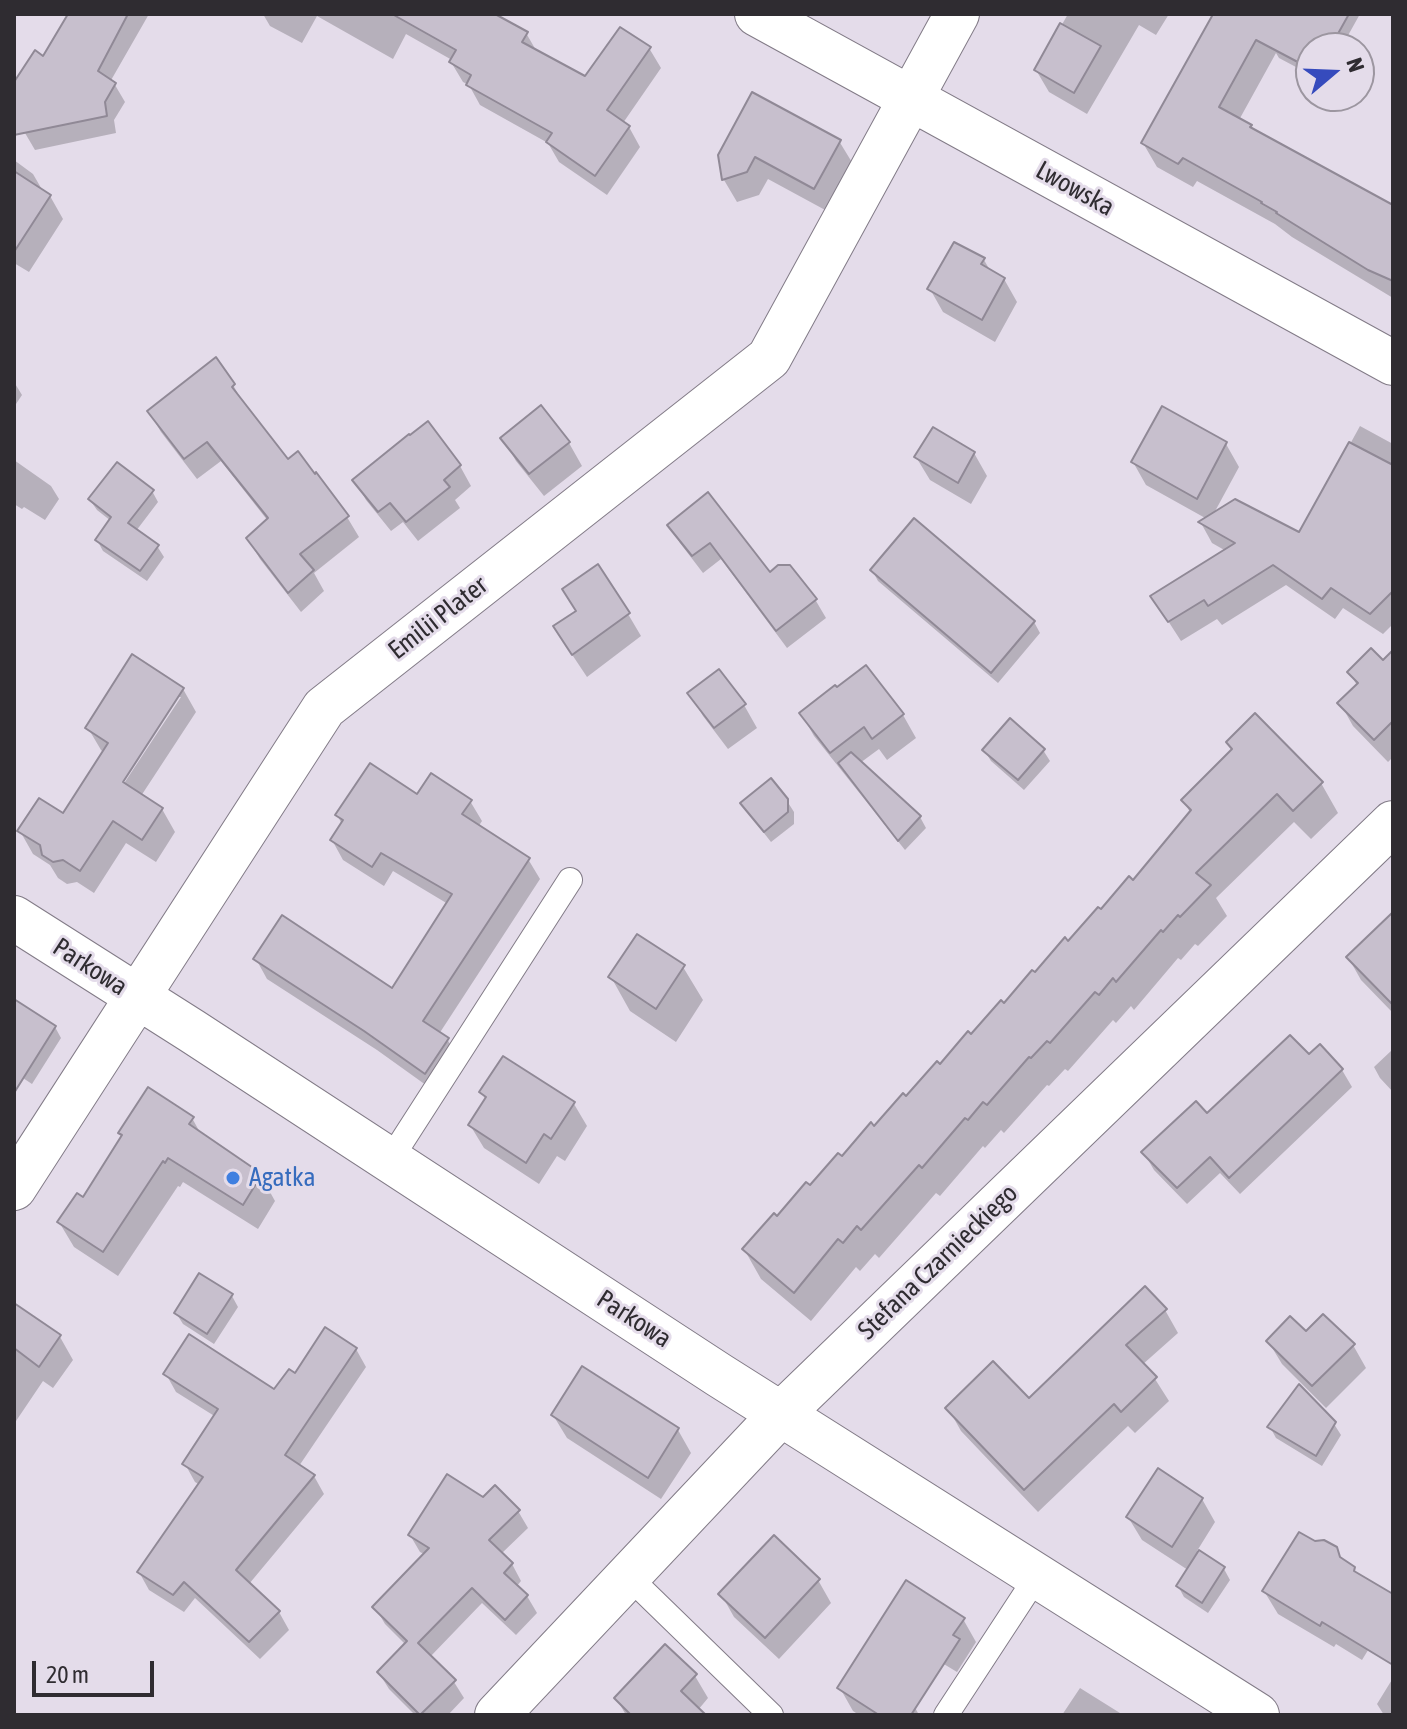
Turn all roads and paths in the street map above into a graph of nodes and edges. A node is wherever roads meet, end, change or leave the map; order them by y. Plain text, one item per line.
1 (757, 14) edge
2 (957, 14) edge
3 (911, 99) junction
4 (1393, 363) edge
5 (1393, 823) edge
6 (570, 880) dead end
7 (14, 918) edge
8 (136, 997) junction
9 (390, 1160) junction
10 (14, 1188) edge
11 (781, 1414) junction
12 (628, 1576) junction
13 (1037, 1576) junction
14 (497, 1715) edge
15 (771, 1715) edge
16 (946, 1715) edge
17 (1257, 1715) edge

1 - 3 street, Lwowska
2 - 3 street, Emilii Plater
3 - 4 street, Lwowska
3 - 8 street, Emilii Plater
5 - 11 street, Stefana Czarnieckiego
6 - 9 lane
7 - 8 street, Parkowa
8 - 9 street, Parkowa
8 - 10 street, Emilii Plater
9 - 11 street, Parkowa
11 - 12 street, Stefana Czarnieckiego
11 - 13 street, Parkowa
12 - 14 street, Stefana Czarnieckiego
12 - 15 lane
13 - 16 lane
13 - 17 street, Parkowa

